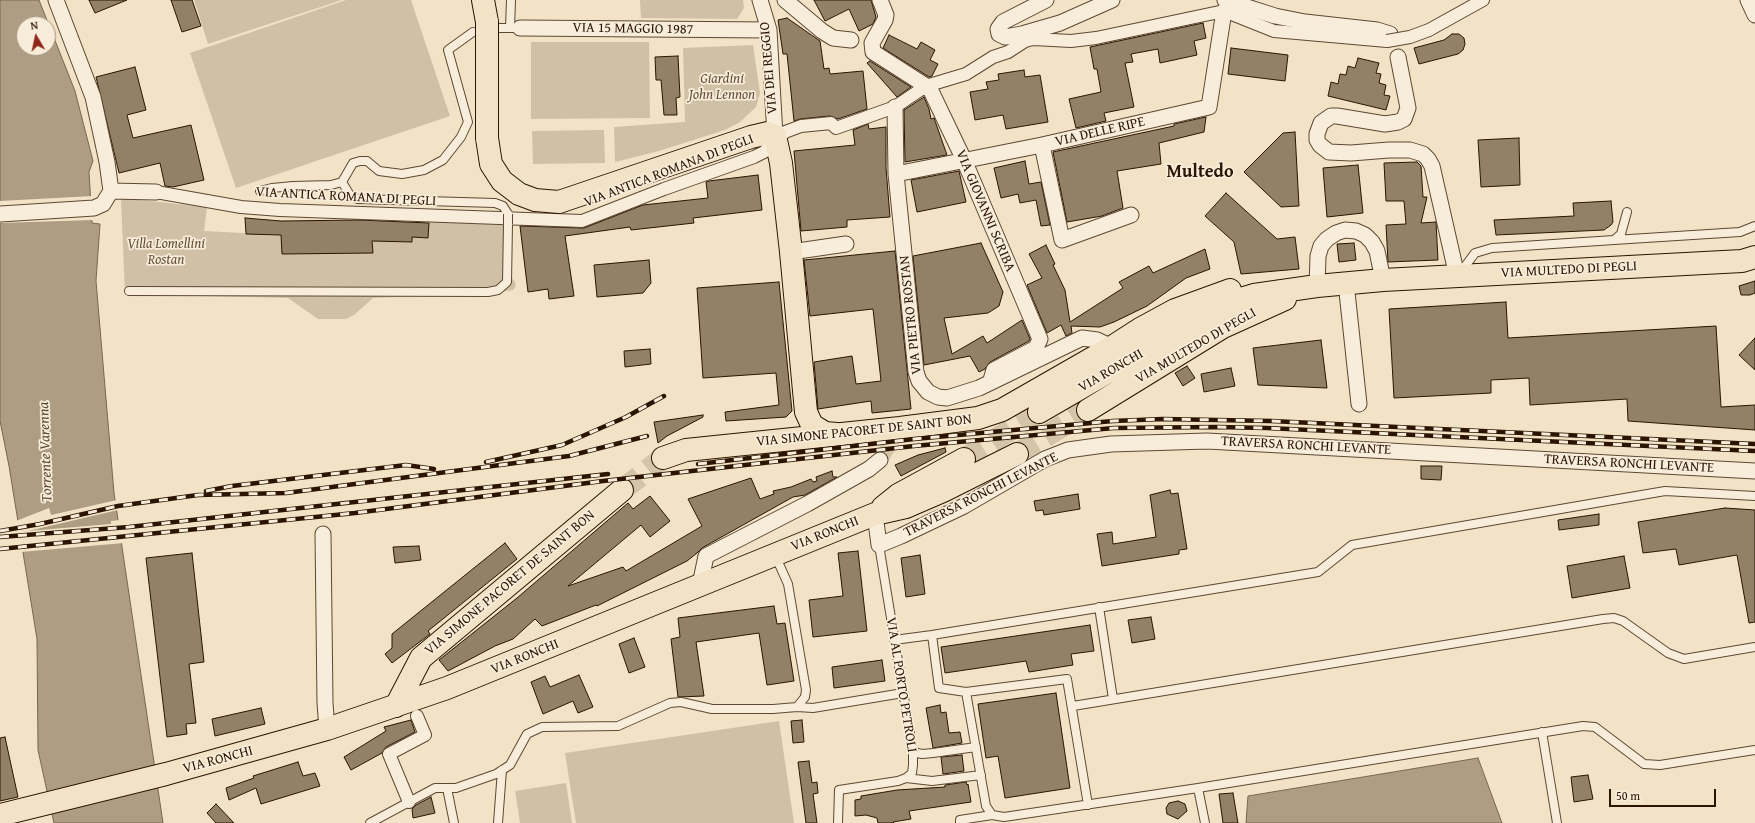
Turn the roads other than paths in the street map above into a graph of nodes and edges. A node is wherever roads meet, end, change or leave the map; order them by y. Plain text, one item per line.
1 (56, 0) edge
2 (483, 0) edge
3 (511, 0) edge
4 (760, 0) edge
5 (785, 0) edge
6 (880, 0) edge
7 (1046, 0) edge
8 (1112, 0) edge
9 (1483, 0) edge
10 (1748, 0) edge
11 (1224, 5) edge
12 (1755, 15) edge
13 (1275, 16) junction
14 (486, 27) junction
15 (515, 28) junction
16 (769, 30) junction
17 (1274, 31) junction
18 (1388, 37) junction
19 (851, 40) dead end
20 (1398, 57) dead end
21 (926, 86) junction
22 (895, 107) junction
23 (775, 138) junction
24 (1042, 145) junction
25 (964, 160) junction
26 (896, 174) junction
27 (342, 182) junction
28 (260, 191) dead end
29 (111, 192) junction
30 (156, 192) joint
31 (1627, 212) dead end
32 (0, 214) edge
33 (1131, 215) dead end
34 (1755, 226) edge
35 (1614, 240) junction
36 (846, 244) dead end
37 (791, 252) junction
38 (1755, 257) edge
39 (1457, 276) junction
40 (1383, 280) junction
41 (1346, 283) junction
42 (1309, 287) junction
43 (129, 291) dead end
44 (1140, 329) junction
45 (1161, 342) junction
46 (1112, 348) junction
47 (990, 383) junction
48 (1114, 393) junction
49 (1359, 404) dead end
50 (1088, 410) tunnel mouth
51 (806, 412) junction
52 (1039, 412) tunnel mouth
53 (842, 435) junction
54 (769, 442) junction
55 (1017, 454) tunnel mouth
56 (663, 458) tunnel mouth
57 (964, 459) tunnel mouth
58 (880, 460) tunnel mouth
59 (1755, 471) edge
60 (622, 490) tunnel mouth
61 (1755, 496) edge
62 (875, 514) junction
63 (323, 534) dead end
64 (879, 545) junction
65 (775, 554) junction
66 (700, 585) junction
67 (1099, 607) junction
68 (932, 636) junction
69 (894, 640) junction
70 (1755, 647) edge
71 (421, 658) junction
72 (447, 688) junction
73 (966, 692) junction
74 (903, 693) junction
75 (1113, 699) junction
76 (396, 706) junction
77 (1072, 706) junction
78 (797, 707) junction
79 (417, 716) dead end
80 (328, 729) junction
81 (1542, 732) junction
82 (976, 747) junction
83 (1755, 750) edge
84 (913, 752) junction
85 (502, 770) junction
86 (981, 775) junction
87 (906, 778) junction
88 (447, 788) junction
89 (1198, 788) junction
90 (409, 802) junction
91 (1088, 805) junction
92 (0, 815) edge
93 (992, 815) junction
94 (370, 823) edge
95 (454, 823) edge
96 (498, 823) edge
97 (838, 823) edge
98 (960, 823) edge
99 (1205, 823) edge
100 (1557, 823) edge

1 - 29 street
2 - 14 main road
3 - 15 lane
4 - 16 street, VIA DEI REGGIO
5 - 19 street
6 - 21 street
7 - 8 street
9 - 18 street, bridge
10 - 12 street
11 - 13 street
11 - 17 street
11 - 21 street, VIA ANTICA ROMANA DI PEGLI
11 - 24 street, VIA DELLE RIPE
13 - 17 street
13 - 18 street
14 - 15 lane, VIA 15 MAGGIO 1987
14 - 23 main road, bridge
14 - 27 lane
15 - 16 street, VIA 15 MAGGIO 1987
16 - 23 street, VIA DEI REGGIO
17 - 18 street
20 - 39 street
21 - 22 street, VIA ANTICA ROMANA DI PEGLI
21 - 25 street, VIA GIOVANNI SCRIBA
22 - 23 street, VIA ANTICA ROMANA DI PEGLI
22 - 26 street, VIA PIETRO ROSTAN
23 - 30 street, VIA ANTICA ROMANA DI PEGLI
23 - 37 main road
24 - 25 street, VIA DELLE RIPE
24 - 33 street
25 - 26 street, VIA DELLE RIPE
25 - 47 street, VIA GIOVANNI SCRIBA
26 - 47 street, VIA PIETRO ROSTAN
27 - 28 lane
27 - 43 lane, bridge
29 - 30 street
29 - 32 street
31 - 35 lane
34 - 35 lane
35 - 39 lane
36 - 37 street
37 - 51 main road
38 - 39 main road, VIA MULTEDO DI PEGLI
39 - 40 main road, VIA MULTEDO DI PEGLI
40 - 41 main road, VIA MULTEDO DI PEGLI
40 - 42 street
41 - 42 main road, VIA MULTEDO DI PEGLI
41 - 49 street
42 - 44 main road, VIA MULTEDO DI PEGLI
42 - 45 main road, VIA MULTEDO DI PEGLI
42 - 48 main road, VIA MULTEDO DI PEGLI
44 - 45 main road, VIA MULTEDO DI PEGLI
44 - 46 main road, VIA SIMONE PACORET DE SAINT BON
45 - 48 main road, VIA MULTEDO DI PEGLI
45 - 52 main road, VIA RONCHI
46 - 47 street, VIA PIETRO ROSTAN
46 - 53 main road, VIA SIMONE PACORET DE SAINT BON
48 - 50 main road, VIA MULTEDO DI PEGLI
51 - 53 main road
51 - 54 main road
53 - 54 main road, VIA SIMONE PACORET DE SAINT BON
54 - 56 main road, VIA SIMONE PACORET DE SAINT BON
55 - 62 main road, VIA RONCHI
57 - 62 main road, VIA RONCHI
58 - 66 street
59 - 64 street, TRAVERSA RONCHI LEVANTE
60 - 71 main road, VIA SIMONE PACORET DE SAINT BON
61 - 67 lane
62 - 64 street, VIA AL PORTO PETROLI
62 - 65 main road, VIA RONCHI
63 - 80 street
64 - 69 lane, VIA AL PORTO PETROLI
65 - 66 main road, VIA RONCHI
65 - 78 lane
66 - 72 main road, VIA RONCHI
67 - 68 lane
67 - 75 lane
68 - 69 lane
68 - 73 lane
69 - 74 lane, VIA AL PORTO PETROLI
70 - 75 lane
71 - 72 main road
71 - 76 main road, VIA SIMONE PACORET DE SAINT BON
72 - 76 main road, VIA RONCHI
73 - 77 lane
73 - 82 lane
74 - 78 lane
74 - 84 lane, VIA AL PORTO PETROLI
75 - 77 lane
76 - 80 main road, VIA RONCHI
77 - 91 lane
78 - 85 lane
79 - 90 street
80 - 92 main road, VIA RONCHI
81 - 83 lane
81 - 89 lane
81 - 100 lane
82 - 84 lane
82 - 86 lane
84 - 87 lane, VIA AL PORTO PETROLI
85 - 88 lane
85 - 96 lane
86 - 87 lane
86 - 93 lane
87 - 97 lane
88 - 90 lane
88 - 95 lane
89 - 91 lane
89 - 99 lane
90 - 94 lane
91 - 93 lane
93 - 98 lane

